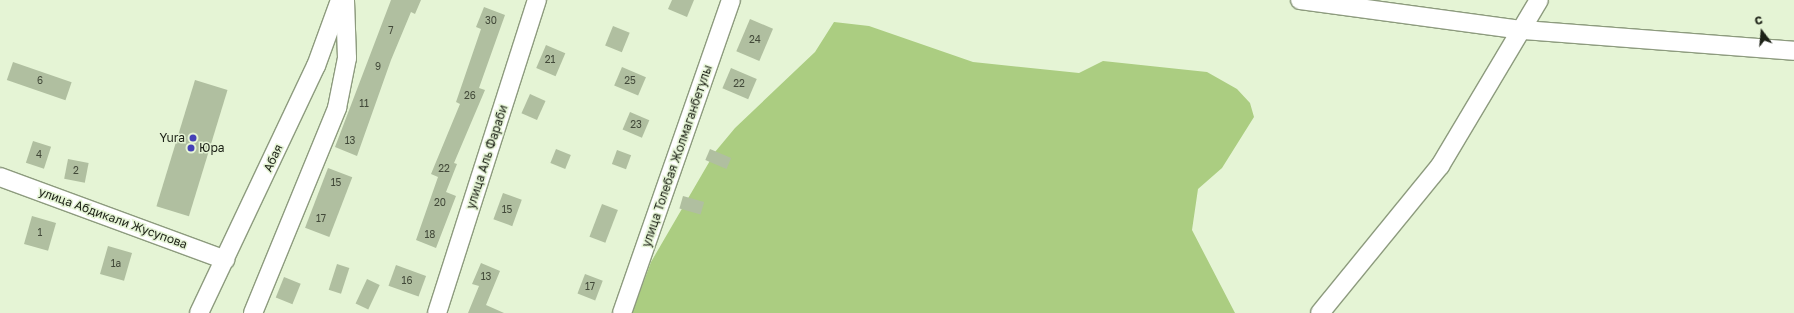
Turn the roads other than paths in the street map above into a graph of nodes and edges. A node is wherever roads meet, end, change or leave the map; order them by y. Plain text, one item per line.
1 (340, 0) edge
2 (345, 0) edge
3 (537, 0) edge
4 (732, 0) edge
5 (1300, 0) edge
6 (1539, 0) edge
7 (1523, 30) junction
8 (1794, 51) edge
9 (0, 177) edge
10 (225, 260) junction
11 (199, 313) edge
12 (253, 313) edge
13 (437, 313) edge
14 (622, 313) edge
15 (1320, 313) edge

1 - 10 street, Абая
2 - 12 street
3 - 13 street, улица Аль Фараби
4 - 14 street, улица Толебая Жолмаганбетулы
5 - 7 street
6 - 7 street
7 - 8 street
7 - 15 street
9 - 10 street, улица Абдикали Жусупова
10 - 11 street, Абая

